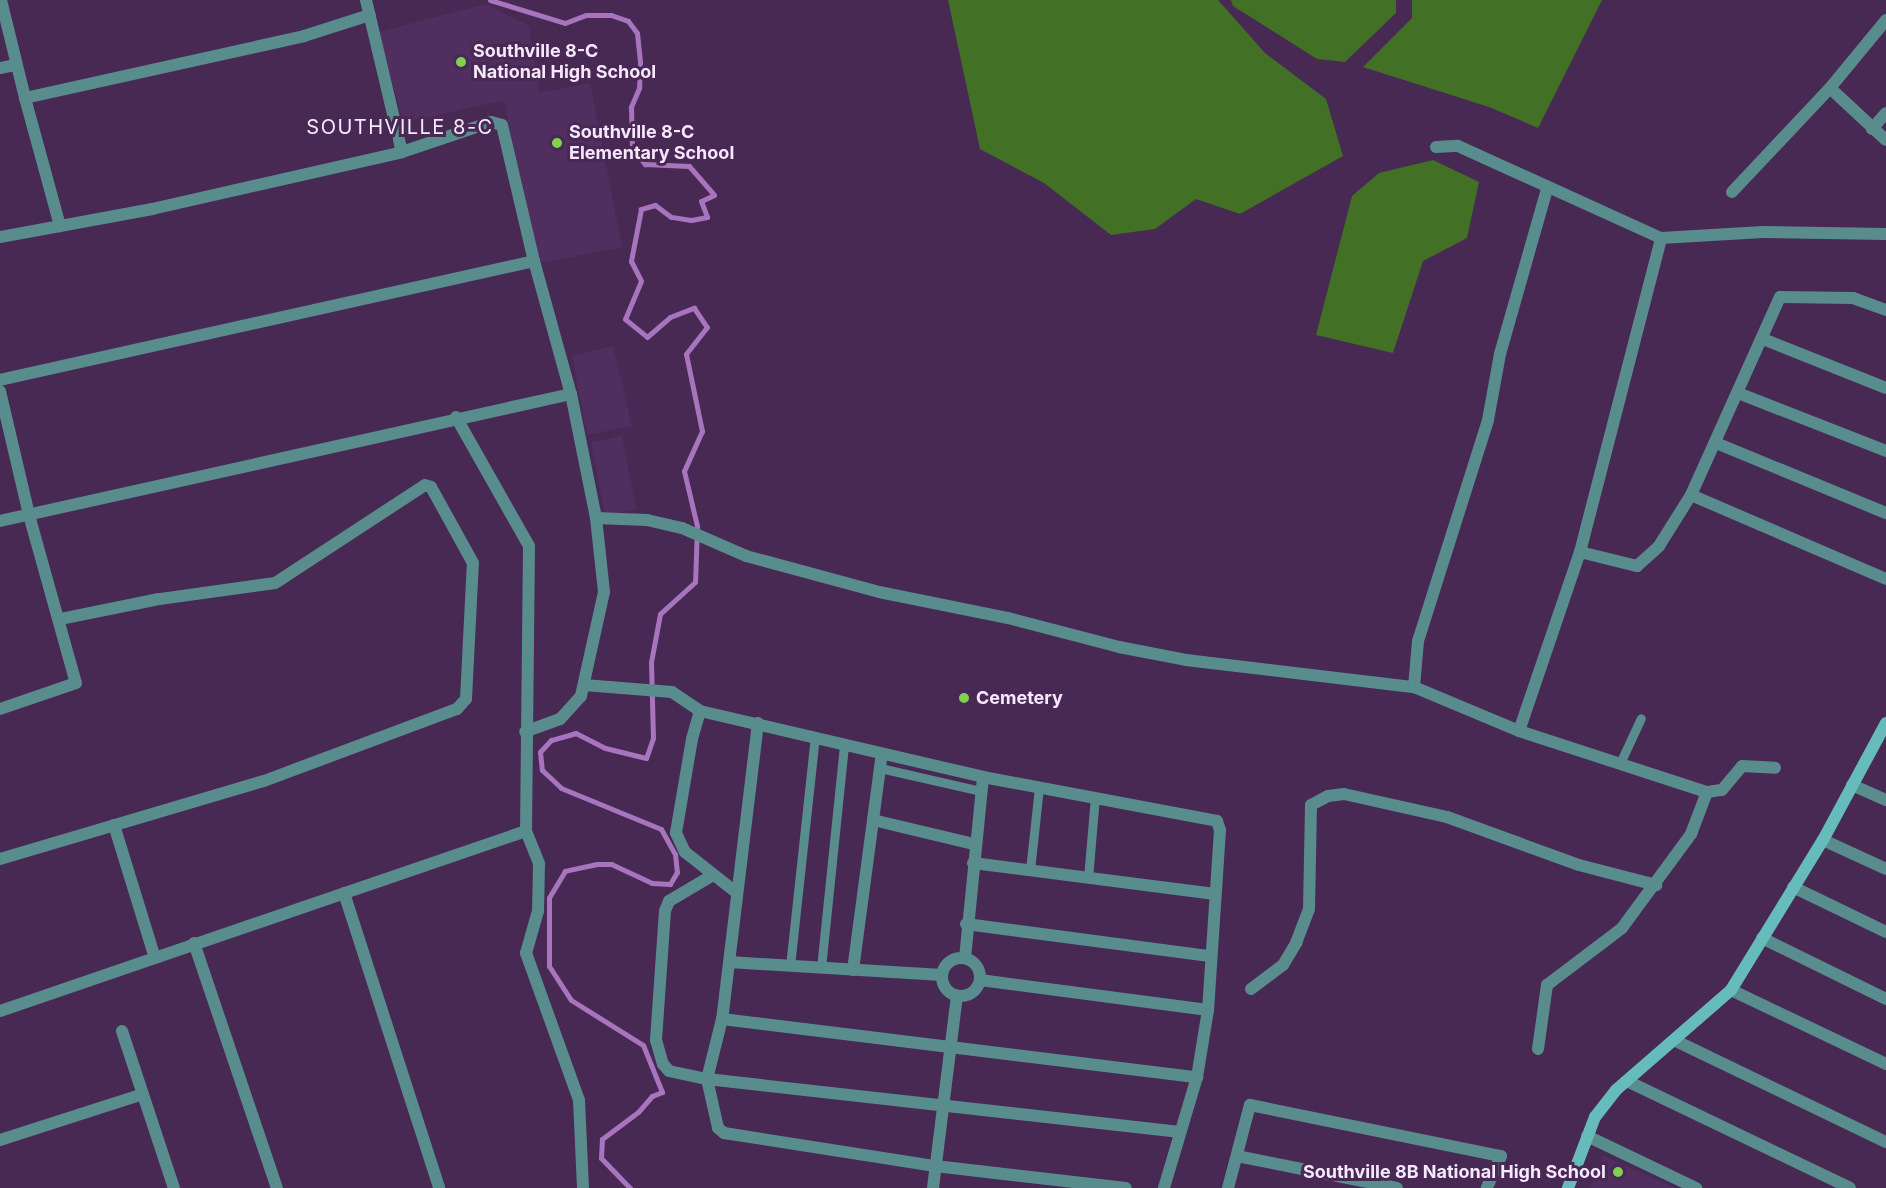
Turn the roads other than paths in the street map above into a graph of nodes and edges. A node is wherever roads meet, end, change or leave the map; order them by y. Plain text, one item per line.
1 (1, 0) edge
2 (366, 0) edge
3 (370, 15) junction
4 (1886, 20) edge
5 (16, 65) junction
6 (0, 68) edge
7 (1830, 88) junction
8 (25, 98) junction
9 (1886, 113) edge
10 (1872, 129) junction
11 (1886, 140) edge
12 (1436, 147) dead end
13 (402, 152) junction
14 (1547, 189) junction
15 (1732, 192) dead end
16 (60, 226) junction
17 (1886, 234) edge
18 (0, 236) edge
19 (1661, 238) junction
20 (534, 261) junction
21 (1886, 310) edge
22 (1763, 339) junction
23 (0, 380) edge
24 (1886, 388) edge
25 (0, 391) edge
26 (571, 393) junction
27 (1738, 393) junction
28 (456, 417) junction
29 (1716, 443) junction
30 (1886, 451) edge
31 (1691, 495) junction
32 (1886, 513) edge
33 (29, 515) junction
34 (596, 518) junction
35 (0, 522) edge
36 (1580, 552) junction
37 (1886, 579) edge
38 (61, 619) junction
39 (584, 686) junction
40 (1414, 687) junction
41 (0, 709) edge
42 (700, 711) junction
43 (1641, 718) dead end
44 (758, 723) junction
45 (1886, 724) edge
46 (1519, 731) junction
47 (525, 732) junction
48 (815, 737) junction
49 (844, 744) junction
50 (882, 754) junction
51 (1621, 761) junction
52 (880, 768) junction
53 (1775, 768) dead end
54 (982, 777) junction
55 (1852, 785) junction
56 (1039, 787) junction
57 (981, 791) junction
58 (1707, 792) junction
59 (1095, 797) junction
60 (1886, 800) edge
61 (873, 820) junction
62 (114, 825) junction
63 (526, 831) junction
64 (1822, 840) junction
65 (974, 844) junction
66 (0, 859) edge
67 (973, 862) junction
68 (1886, 869) edge
69 (1030, 870) junction
70 (712, 875) junction
71 (1088, 878) junction
72 (1656, 885) junction
73 (1793, 887) junction
74 (344, 893) junction
75 (737, 893) junction
76 (1215, 894) junction
77 (966, 924) junction
78 (1886, 932) edge
79 (1762, 938) junction
80 (194, 943) junction
81 (1210, 956) junction
82 (155, 958) junction
83 (965, 958) junction
84 (729, 962) junction
85 (790, 966) junction
86 (821, 968) junction
87 (853, 970) junction
88 (942, 975) junction
89 (980, 980) junction
90 (1251, 989) dead end
91 (1731, 990) junction
92 (957, 995) junction
93 (1886, 999) edge
94 (1208, 1010) junction
95 (0, 1011) edge
96 (722, 1019) junction
97 (122, 1031) dead end
98 (1676, 1041) junction
99 (948, 1044) junction
100 (1538, 1049) dead end
101 (1886, 1064) edge
102 (1197, 1077) junction
103 (707, 1079) junction
104 (1627, 1081) junction
105 (143, 1094) junction
106 (942, 1103) junction
107 (1180, 1132) junction
108 (1587, 1136) junction
109 (0, 1140) edge
110 (1886, 1142) edge
111 (1237, 1156) junction
112 (935, 1166) junction
113 (174, 1188) edge
114 (277, 1188) edge
115 (439, 1188) edge
116 (583, 1188) edge
117 (933, 1188) edge
118 (1126, 1188) edge
119 (1164, 1188) edge
120 (1228, 1188) edge
121 (1397, 1188) edge
122 (1487, 1188) edge
123 (1568, 1188) edge
124 (1696, 1188) edge
125 (1850, 1188) edge

1 - 5 street
2 - 3 street
3 - 8 street
3 - 13 street
4 - 7 street
5 - 6 street
5 - 8 street
7 - 10 street
7 - 15 street
8 - 16 street
9 - 10 street
10 - 11 street
12 - 14 street
13 - 16 street
13 - 20 street
14 - 19 street
14 - 40 street
16 - 18 street
17 - 19 street
19 - 36 street
20 - 23 street
20 - 26 street
21 - 22 street
22 - 24 street
22 - 27 street
25 - 33 street
26 - 28 street
26 - 34 street
27 - 29 street
27 - 30 street
28 - 33 street
28 - 47 street
29 - 31 street
29 - 32 street
31 - 36 street
31 - 37 street
33 - 35 street
33 - 38 street
34 - 39 street
34 - 40 street
36 - 46 street
38 - 41 street
38 - 62 street
39 - 42 street
39 - 47 street
40 - 46 street
42 - 44 street
42 - 70 street
43 - 51 lane
44 - 48 street
44 - 75 street
45 - 55 street
46 - 51 street
47 - 63 street
48 - 49 street
48 - 85 lane
49 - 50 street
49 - 86 lane
50 - 52 street
50 - 54 street
51 - 58 street
52 - 57 lane
52 - 61 street
53 - 58 street
54 - 56 street
54 - 57 street
55 - 60 street
55 - 64 street
56 - 59 street
56 - 69 lane
57 - 65 street
58 - 72 street
59 - 71 lane
59 - 76 street
61 - 65 street
61 - 87 street
62 - 66 street
62 - 82 street
63 - 74 street
63 - 116 street
64 - 68 street
64 - 73 street
65 - 67 street
67 - 69 street
67 - 77 street
69 - 71 street
70 - 75 street
70 - 103 street
71 - 76 street
72 - 90 street
72 - 100 street
73 - 78 street
73 - 79 street
74 - 80 street
74 - 115 street
75 - 84 street
76 - 81 street
77 - 81 street
77 - 83 street
79 - 91 street
79 - 93 street
80 - 82 street
80 - 114 street
81 - 94 street
82 - 95 street
83 - 88 street
83 - 89 street
84 - 85 street
84 - 96 street
85 - 86 street
86 - 87 street
87 - 88 street
88 - 92 street
89 - 92 street
89 - 94 street
91 - 98 street
91 - 101 street
92 - 99 street
94 - 102 street
96 - 99 street
96 - 103 street
97 - 105 street
98 - 104 street
98 - 110 street
99 - 102 street
99 - 106 street
102 - 107 street
103 - 106 street
103 - 112 street
104 - 108 street
104 - 125 street
105 - 109 street
105 - 113 street
106 - 107 street
106 - 112 street
107 - 119 street
108 - 123 street
108 - 124 street
111 - 120 street
111 - 121 street
111 - 122 street
112 - 117 street
112 - 118 street

